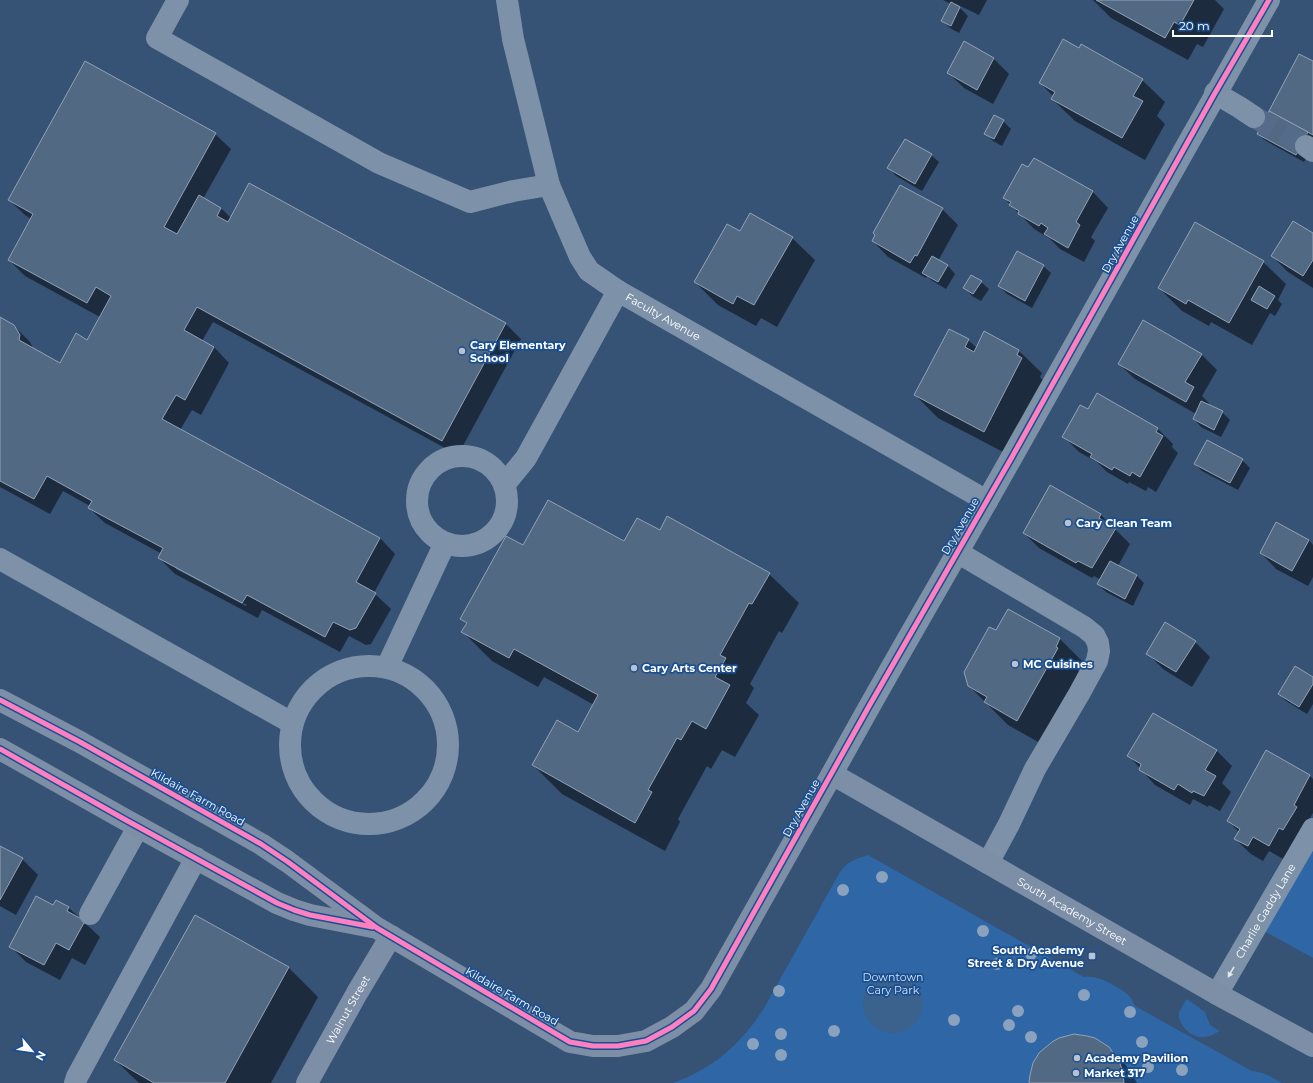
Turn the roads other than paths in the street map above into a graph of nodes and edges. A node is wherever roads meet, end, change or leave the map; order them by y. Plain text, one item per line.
1 (178, 0) edge
2 (507, 0) edge
3 (1269, 0) edge
4 (1215, 94) junction
5 (1254, 118) tunnel mouth
6 (549, 185) junction
7 (618, 291) junction
8 (504, 485) junction
9 (987, 501) junction
10 (445, 544) junction
11 (957, 552) junction
12 (0, 559) edge
13 (387, 667) junction
14 (0, 700) edge
15 (292, 723) junction
16 (0, 749) edge
17 (832, 774) junction
18 (138, 827) junction
19 (1313, 829) edge
20 (196, 858) junction
21 (988, 863) junction
22 (90, 914) dead end
23 (384, 932) junction
24 (1218, 994) junction
25 (646, 1041) joint
26 (1313, 1046) edge
27 (75, 1083) edge
28 (307, 1083) edge

1 - 6 street
2 - 6 street, Faculty Avenue
3 - 4 street, Dry Avenue
4 - 5 street
4 - 9 street, Dry Avenue
6 - 7 street, Faculty Avenue
7 - 8 street
7 - 9 street, Faculty Avenue
8 - 10 street
8 - 10 street
9 - 11 street, Dry Avenue
10 - 13 street
11 - 17 street, Dry Avenue
11 - 21 street
12 - 15 street
13 - 15 street
13 - 15 street
14 - 23 main road, Kildaire Farm Road
16 - 18 main road, Kildaire Farm Road
17 - 21 main road, South Academy Street
17 - 25 main road, Dry Avenue
18 - 20 main road, Kildaire Farm Road
18 - 22 street
19 -> 24 street, Charlie Gaddy Lane
20 - 23 main road, Kildaire Farm Road
20 - 27 street
21 - 24 main road, South Academy Street
23 - 25 main road, Kildaire Farm Road
23 - 28 main road, Walnut Street
24 - 26 main road, South Academy Street

